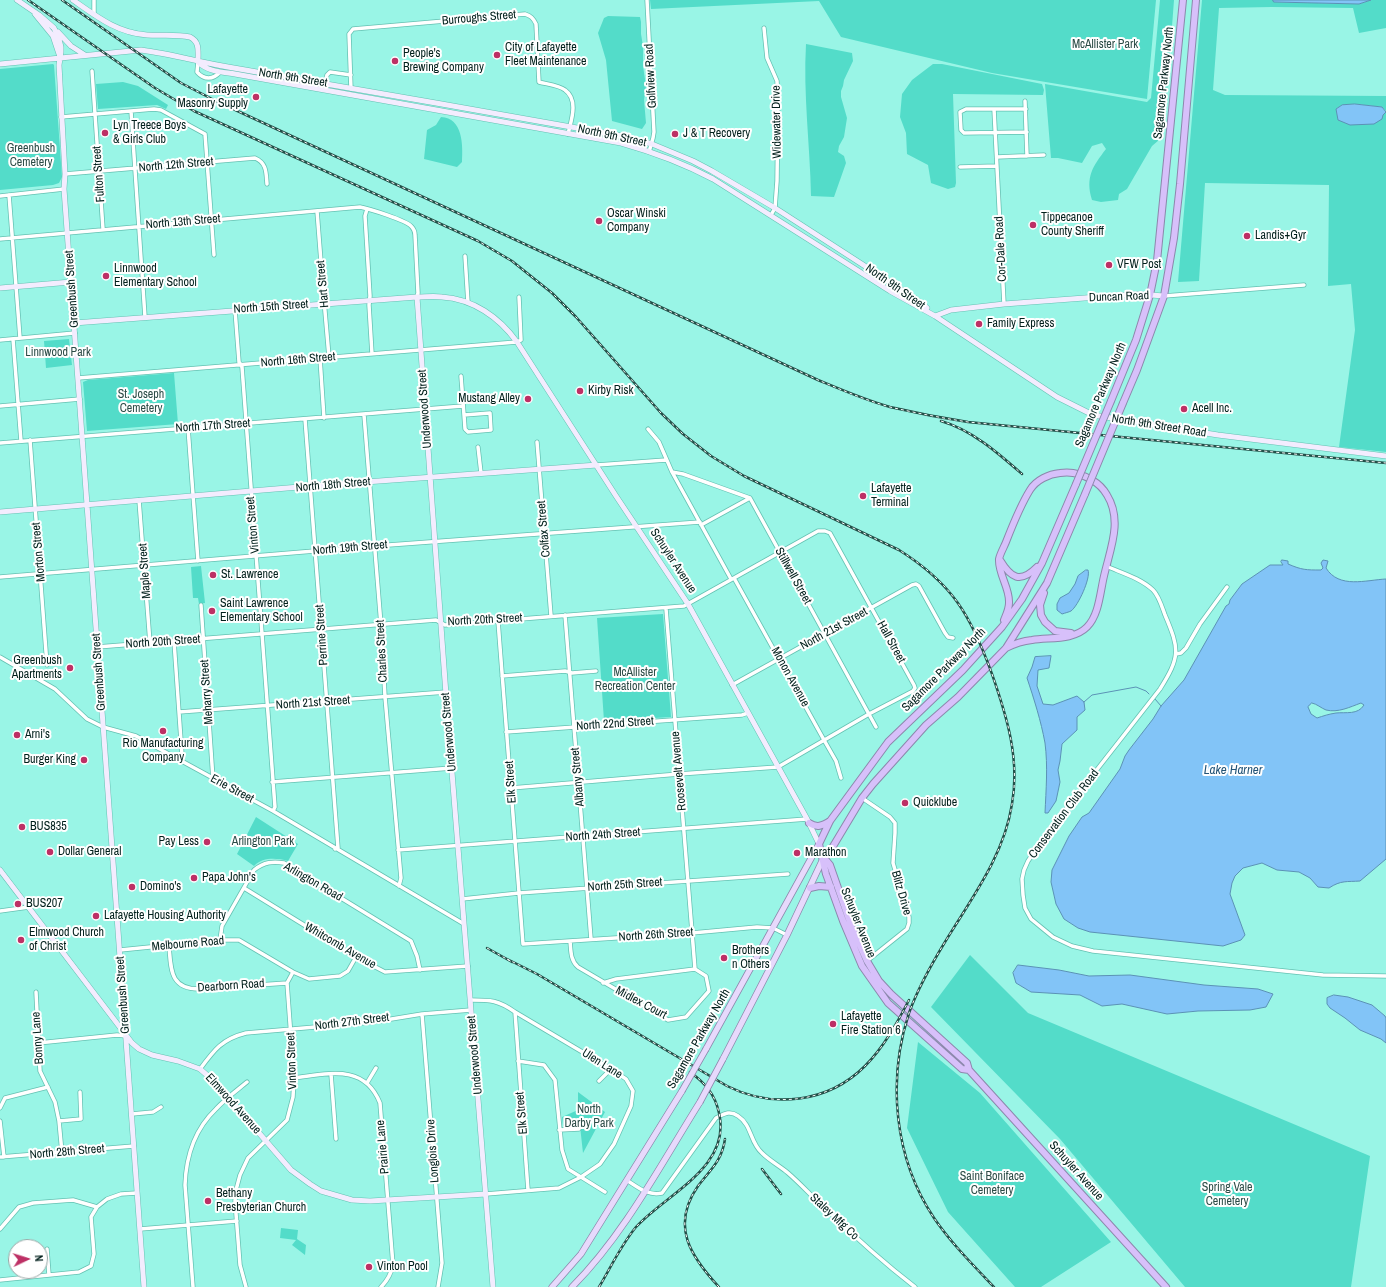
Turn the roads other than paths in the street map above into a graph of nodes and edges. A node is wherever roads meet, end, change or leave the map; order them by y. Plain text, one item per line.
1 (16, 0) edge
2 (73, 0) edge
3 (94, 0) edge
4 (647, 0) edge
5 (1183, 0) edge
6 (1196, 0) edge
7 (35, 13) junction
8 (94, 15) junction
9 (54, 28) junction
10 (764, 28) dead end
11 (86, 55) junction
12 (60, 57) junction
13 (198, 62) junction
14 (0, 64) edge
15 (92, 71) dead end
16 (220, 72) junction
17 (351, 76) junction
18 (325, 83) junction
19 (351, 87) junction
20 (352, 95) junction
21 (1025, 101) dead end
22 (994, 109) junction
23 (1026, 109) junction
24 (131, 111) junction
25 (95, 114) junction
26 (61, 117) junction
27 (570, 127) junction
28 (995, 132) junction
29 (1027, 132) junction
30 (568, 134) junction
31 (652, 144) junction
32 (649, 152) junction
33 (1027, 156) junction
34 (1044, 156) dead end
35 (997, 157) junction
36 (208, 162) junction
37 (997, 166) junction
38 (960, 167) dead end
39 (135, 168) junction
40 (99, 171) junction
41 (65, 174) junction
42 (267, 184) dead end
43 (64, 190) junction
44 (8, 195) junction
45 (0, 196) edge
46 (775, 208) junction
47 (367, 209) junction
48 (317, 211) junction
49 (770, 216) junction
50 (212, 220) junction
51 (139, 226) junction
52 (103, 229) junction
53 (68, 232) junction
54 (12, 238) junction
55 (0, 239) edge
56 (214, 255) dead end
57 (465, 256) dead end
58 (71, 282) junction
59 (1304, 285) dead end
60 (15, 286) junction
61 (0, 288) edge
62 (1150, 295) junction
63 (1164, 296) junction
64 (417, 297) junction
65 (519, 297) dead end
66 (370, 300) junction
67 (468, 303) junction
68 (325, 304) junction
69 (1004, 304) junction
70 (235, 310) junction
71 (935, 316) junction
72 (145, 317) junction
73 (74, 323) junction
74 (75, 334) junction
75 (20, 338) junction
76 (13, 339) junction
77 (0, 340) edge
78 (518, 342) junction
79 (420, 350) junction
80 (372, 354) junction
81 (330, 357) junction
82 (320, 358) junction
83 (240, 364) junction
84 (461, 376) dead end
85 (78, 378) junction
86 (80, 399) junction
87 (18, 405) junction
88 (0, 406) edge
89 (463, 406) junction
90 (425, 410) junction
91 (364, 415) junction
92 (464, 415) junction
93 (324, 418) junction
94 (305, 419) junction
95 (246, 424) junction
96 (188, 428) junction
97 (648, 428) dead end
98 (82, 436) junction
99 (30, 440) junction
100 (21, 441) junction
101 (537, 442) dead end
102 (0, 443) edge
103 (478, 447) dead end
104 (1386, 456) edge
105 (666, 460) junction
106 (597, 465) junction
107 (540, 469) junction
108 (672, 472) junction
109 (481, 473) junction
110 (430, 477) junction
111 (369, 482) junction
112 (310, 486) junction
113 (251, 492) junction
114 (193, 496) junction
115 (750, 498) junction
116 (139, 500) junction
117 (87, 504) junction
118 (35, 508) junction
119 (0, 512) edge
120 (700, 524) junction
121 (637, 527) junction
122 (544, 533) junction
123 (830, 533) joint
124 (435, 542) junction
125 (375, 546) junction
126 (316, 551) junction
127 (780, 552) junction
128 (256, 556) junction
129 (999, 558) junction
130 (198, 560) junction
131 (1042, 562) junction
132 (145, 566) junction
133 (1106, 566) junction
134 (92, 569) junction
135 (40, 573) junction
136 (0, 577) edge
137 (732, 578) junction
138 (1047, 583) junction
139 (1227, 587) dead end
140 (688, 604) junction
141 (201, 605) dead end
142 (872, 608) junction
143 (666, 609) junction
144 (551, 616) junction
145 (565, 616) junction
146 (498, 621) junction
147 (441, 622) junction
148 (381, 625) junction
149 (1002, 627) junction
150 (322, 630) junction
151 (262, 634) junction
152 (825, 634) junction
153 (1076, 634) junction
154 (953, 638) dead end
155 (204, 639) junction
156 (174, 641) junction
157 (150, 643) junction
158 (97, 647) junction
159 (1006, 648) junction
160 (1176, 654) junction
161 (0, 657) edge
162 (780, 658) junction
163 (47, 664) dead end
164 (596, 671) dead end
165 (569, 672) junction
166 (502, 676) junction
167 (732, 685) junction
168 (446, 692) junction
169 (385, 697) junction
170 (327, 702) junction
171 (267, 706) junction
172 (208, 710) junction
173 (179, 712) junction
174 (748, 713) junction
175 (869, 714) junction
176 (674, 719) junction
177 (103, 727) junction
178 (574, 727) junction
179 (876, 727) dead end
180 (506, 732) junction
181 (824, 740) junction
182 (181, 762) junction
183 (778, 767) junction
184 (452, 768) junction
185 (392, 773) junction
186 (679, 774) junction
187 (333, 777) junction
188 (841, 778) dead end
189 (213, 779) junction
190 (272, 782) junction
191 (578, 783) junction
192 (511, 788) junction
193 (862, 798) junction
194 (273, 811) junction
195 (808, 821) junction
196 (830, 821) junction
197 (683, 828) junction
198 (583, 836) junction
199 (515, 842) junction
200 (819, 844) junction
201 (458, 846) junction
202 (335, 849) junction
203 (398, 850) junction
204 (824, 858) junction
205 (0, 870) edge
206 (788, 874) dead end
207 (687, 881) junction
208 (399, 886) junction
209 (831, 887) junction
210 (244, 888) junction
211 (586, 888) junction
212 (810, 888) junction
213 (519, 893) junction
214 (462, 898) junction
215 (29, 907) junction
216 (0, 910) edge
217 (464, 924) junction
218 (773, 928) junction
219 (692, 933) junction
220 (787, 935) junction
221 (591, 939) junction
222 (220, 940) junction
223 (570, 941) junction
224 (523, 944) joint
225 (169, 946) junction
226 (120, 950) junction
227 (356, 957) junction
228 (867, 961) junction
229 (468, 966) junction
230 (695, 969) junction
231 (420, 970) junction
232 (293, 972) junction
233 (1386, 976) edge
234 (603, 982) junction
235 (287, 983) junction
236 (36, 992) dead end
237 (470, 1000) junction
238 (471, 1010) junction
239 (515, 1012) junction
240 (422, 1014) junction
241 (291, 1029) junction
242 (126, 1036) junction
243 (38, 1043) junction
244 (518, 1061) junction
245 (376, 1068) dead end
246 (611, 1068) junction
247 (200, 1069) junction
248 (969, 1070) junction
249 (331, 1074) junction
250 (294, 1078) junction
251 (599, 1081) dead end
252 (247, 1082) dead end
253 (368, 1083) junction
254 (48, 1087) junction
255 (80, 1092) dead end
256 (228, 1098) junction
257 (161, 1107) dead end
258 (0, 1108) edge
259 (132, 1114) junction
260 (0, 1121) edge
261 (59, 1121) junction
262 (580, 1129) dead end
263 (559, 1130) junction
264 (336, 1139) dead end
265 (266, 1141) junction
266 (134, 1146) junction
267 (62, 1152) junction
268 (2, 1157) edge
269 (581, 1177) junction
270 (628, 1181) junction
271 (528, 1190) junction
272 (644, 1191) junction
273 (605, 1192) dead end
274 (137, 1193) junction
275 (486, 1194) junction
276 (436, 1196) junction
277 (388, 1201) junction
278 (97, 1207) junction
279 (237, 1221) junction
280 (188, 1225) junction
281 (0, 1229) edge
282 (140, 1229) junction
283 (48, 1262) edge
284 (49, 1275) junction
285 (0, 1280) edge
286 (144, 1287) edge
287 (193, 1287) edge
288 (246, 1287) edge
289 (382, 1287) edge
290 (438, 1287) edge
291 (493, 1287) edge
292 (552, 1287) edge
293 (572, 1287) edge
294 (915, 1287) edge
295 (1166, 1287) edge

1 - 7 main road
2 - 8 main road
3 - 8 street
4 - 31 street, Golfview Road
5 - 62 highway, Sagamore Parkway North
6 - 63 highway, Sagamore Parkway North
7 - 9 main road
7 - 12 main road
8 - 13 main road
9 - 11 main road
9 - 12 main road
10 - 46 street, Widewater Drive
11 - 12 main road, North 9th Street
11 - 13 main road, North 9th Street
12 - 14 main road, North 9th Street
12 - 26 main road, Greenbush Street
13 - 16 main road, North 9th Street
13 - 16 street
13 - 18 main road, North 9th Street
15 - 25 street, Fulton Street
16 - 20 main road, North 9th Street
17 - 18 street
17 - 19 street, Burroughs Street
17 - 27 street, Burroughs Street
18 - 19 main road, North 9th Street
19 - 20 street, Burroughs Street
19 - 27 main road, North 9th Street
20 - 30 main road, North 9th Street
21 - 23 street
22 - 23 street
22 - 28 street, Cor-Dale Road
22 - 28 street
23 - 29 street
24 - 25 street
24 - 36 street
24 - 39 street
25 - 26 street
25 - 40 street, Fulton Street
26 - 41 main road, Greenbush Street
27 - 30 street, Burroughs Street
27 - 31 main road, North 9th Street
28 - 29 street
28 - 35 street, Cor-Dale Road
29 - 33 street
30 - 32 main road, North 9th Street
31 - 32 street, Golfview Road
31 - 46 main road, North 9th Street
32 - 49 main road, North 9th Street
33 - 34 street
33 - 35 street
35 - 37 street, Cor-Dale Road
36 - 39 street, North 12th Street
36 - 42 street, North 12th Street
36 - 50 street
37 - 38 street
37 - 69 street, Cor-Dale Road
39 - 40 street, North 12th Street
39 - 51 street
40 - 41 street, North 12th Street
40 - 52 street, Fulton Street
41 - 43 main road, Greenbush Street
43 - 44 street
43 - 53 main road, Greenbush Street
44 - 45 street
44 - 54 street
46 - 49 street, Widewater Drive
46 - 71 main road, North 9th Street
47 - 48 street, North 13th Street
47 - 64 street, Underwood Street
47 - 66 street
48 - 50 street, North 13th Street
48 - 68 street, Hart Street
49 - 71 main road, North 9th Street
50 - 51 street, North 13th Street
50 - 56 street
51 - 52 street, North 13th Street
51 - 72 street
52 - 53 street, North 13th Street
53 - 54 street, North 13th Street
53 - 58 main road, Greenbush Street
54 - 55 street, North 13th Street
54 - 60 street
57 - 67 street
58 - 60 main road
58 - 73 main road, Greenbush Street
59 - 63 street, Duncan Road
60 - 61 main road
60 - 75 street
62 - 63 main road, Duncan Road
62 - 69 main road, Duncan Road
62 - 131 highway, Sagamore Parkway North, bridge
63 - 138 highway, Sagamore Parkway North, bridge
64 - 66 main road, North 15th Street
64 - 67 main road, North 15th Street
64 - 79 main road, Underwood Street
65 - 78 street
66 - 68 main road, North 15th Street
66 - 80 street
67 - 78 main road, Schuyler Avenue
68 - 70 main road, North 15th Street
68 - 81 street, Hart Street
69 - 71 main road, Duncan Road
70 - 72 main road, North 15th Street
70 - 83 street, Vinton Street
71 - 104 main road, North 9th Street Road
72 - 73 main road, North 15th Street
73 - 74 main road, Greenbush Street
74 - 75 street
74 - 85 main road, Greenbush Street
75 - 76 street
76 - 77 street
76 - 87 street
78 - 79 street, North 16th Street
78 - 106 main road, Schuyler Avenue
79 - 80 street, North 16th Street
79 - 90 main road, Underwood Street
80 - 81 street, North 16th Street
81 - 82 street, North 16th Street
82 - 83 street, North 16th Street
82 - 93 street
83 - 85 street, North 16th Street
83 - 95 street, Vinton Street
84 - 89 street
85 - 86 main road, Greenbush Street
86 - 87 street
86 - 98 main road, Greenbush Street
87 - 88 street
87 - 100 street
89 - 90 street, North 17th Street
89 - 92 street
90 - 91 street, North 17th Street
90 - 110 main road, Underwood Street
91 - 93 street, North 17th Street
91 - 111 street, Charles Street
92 - 92 street
93 - 94 street, North 17th Street
94 - 95 street, North 17th Street
94 - 112 street, Perrine Street
95 - 96 street, North 17th Street
95 - 113 street, Vinton Street
96 - 98 street, North 17th Street
96 - 114 street
97 - 105 street, Monon Avenue
98 - 99 street, North 17th Street
98 - 117 main road, Greenbush Street
99 - 100 street, North 17th Street
99 - 118 street, Morton Street
100 - 102 street, North 17th Street
101 - 107 street, Colfax Street
103 - 109 street
105 - 106 street, North 18th Street
105 - 108 street, Monon Avenue
106 - 107 main road, North 18th Street
106 - 121 main road, Schuyler Avenue
107 - 109 main road, North 18th Street
107 - 122 street, Colfax Street
108 - 115 street
108 - 120 street, Monon Avenue
109 - 110 main road, North 18th Street
110 - 111 main road, North 18th Street
110 - 124 main road, Underwood Street
111 - 112 main road, North 18th Street
111 - 125 street, Charles Street
112 - 113 main road, North 18th Street
112 - 126 street, Perrine Street
113 - 114 main road, North 18th Street
113 - 128 street, Vinton Street
114 - 116 main road, North 18th Street
114 - 130 street
115 - 120 street, North 19th Street
115 - 127 street, Stillwell Street
116 - 117 main road, North 18th Street
116 - 132 street, Maple Street
117 - 118 main road, North 18th Street
117 - 134 main road, Greenbush Street
118 - 119 main road, North 18th Street
118 - 135 street, Morton Street
120 - 121 street, North 19th Street
120 - 137 street, Monon Avenue
121 - 122 street, North 19th Street
121 - 140 main road, Schuyler Avenue
122 - 124 street, North 19th Street
122 - 144 street, Colfax Street
123 - 127 street, North 20th Street
123 - 142 street, Hall Street
124 - 125 street, North 19th Street
124 - 147 main road, Underwood Street
125 - 126 street, North 19th Street
125 - 148 street, Charles Street
126 - 128 street, North 19th Street
126 - 150 street, Perrine Street
127 - 137 street, North 20th Street
127 - 152 street, Stillwell Street
128 - 130 street, North 19th Street
128 - 151 street, Vinton Street
129 - 131 highway
129 - 133 highway
129 - 149 highway
130 - 132 street, North 19th Street
131 - 149 highway, Sagamore Parkway North
132 - 134 street, North 19th Street
132 - 157 street, Maple Street
133 - 153 highway
133 - 160 street, Conservation Club Road
134 - 135 street, North 19th Street
134 - 158 main road, Greenbush Street
135 - 136 street, North 19th Street
135 - 163 street, Morton Street
137 - 140 street, North 20th Street
137 - 162 street, Monon Avenue
138 - 153 highway
138 - 159 highway, Sagamore Parkway North
139 - 160 street
140 - 143 street, North 20th Street
140 - 167 main road, Schuyler Avenue
141 - 155 street, Meharry Street
142 - 152 street, North 21st Street
142 - 154 street, North 21st Street
142 - 175 street, Hall Street
143 - 145 street, North 20th Street
143 - 176 street, Roosevelt Avenue
144 - 145 street, North 20th Street
144 - 146 street, North 20th Street
145 - 165 street, Albany Street
146 - 147 street, North 20th Street
146 - 166 street, Elk Street
147 - 148 street, North 20th Street
147 - 168 main road, Underwood Street
148 - 150 street, North 20th Street
148 - 169 street, Charles Street
149 - 196 highway, Sagamore Parkway North
150 - 151 street, North 20th Street
150 - 170 street, Perrine Street
151 - 155 street, North 20th Street
151 - 171 street, Vinton Street
152 - 162 street, North 21st Street
152 - 175 street, Stillwell Street
153 - 159 highway
155 - 156 street, North 20th Street
155 - 172 street, Meharry Street
156 - 157 street, North 20th Street
156 - 173 street
157 - 158 street, North 20th Street
158 - 177 main road, Greenbush Street
159 - 193 highway, Sagamore Parkway North
160 - 233 street, Conservation Club Road
161 - 177 street, Erie Street
162 - 167 street, North 21st Street
162 - 181 street, Monon Avenue
164 - 165 street
165 - 166 street
165 - 178 street, Albany Street
166 - 180 street, Elk Street
167 - 174 main road, Schuyler Avenue
168 - 169 street, North 21st Street
168 - 184 main road, Underwood Street
169 - 170 street, North 21st Street
169 - 185 street, Charles Street
170 - 171 street, North 21st Street
170 - 187 street, Perrine Street
171 - 172 street, North 21st Street
171 - 190 street, Vinton Street
172 - 173 street, North 21st Street
172 - 189 street, Meharry Street
173 - 182 street
174 - 176 street, North 22nd Street
174 - 183 main road, Schuyler Avenue
175 - 179 street, Stillwell Street
175 - 181 street
176 - 178 street, North 22nd Street
176 - 186 street, Roosevelt Avenue
177 - 182 street, Erie Street
177 - 226 main road, Greenbush Street
178 - 180 street, North 22nd Street
178 - 191 street, Albany Street
180 - 192 street, Elk Street
181 - 183 street
181 - 188 street, Monon Avenue
182 - 189 street, Erie Street
183 - 186 street
183 - 195 main road, Schuyler Avenue
184 - 185 street
184 - 201 main road, Underwood Street
185 - 187 street
185 - 203 street, Charles Street
186 - 191 street
186 - 197 street, Roosevelt Avenue
187 - 190 street
187 - 202 street, Perrine Street
189 - 194 street, Erie Street
190 - 194 street, Vinton Street
191 - 192 street
191 - 198 street, Albany Street
192 - 199 street, Elk Street
193 - 204 highway, Sagamore Parkway North
193 - 228 street, Blitz Drive
194 - 202 street, Erie Street
195 - 196 highway
195 - 197 street, North 24th Street
195 - 200 main road, Schuyler Avenue
196 - 200 highway, Sagamore Parkway North
197 - 198 street, North 24th Street
197 - 207 street, Roosevelt Avenue
198 - 199 street, North 24th Street
198 - 211 street, Albany Street
199 - 201 street, North 24th Street
199 - 213 street, Elk Street
200 - 204 highway, Schuyler Avenue
200 - 218 main road, Sagamore Parkway North
201 - 203 street, North 24th Street
201 - 214 main road, Underwood Street
202 - 208 street, Erie Street
203 - 208 street, Charles Street
204 - 209 highway, Schuyler Avenue
204 - 212 main road, Sagamore Parkway North
204 - 228 highway, Schuyler Avenue
205 - 215 main road, Elmwood Avenue
206 - 207 street, North 25th Street
207 - 211 street, North 25th Street
207 - 219 street, Roosevelt Avenue
208 - 217 street, Erie Street
209 - 212 highway
209 - 248 highway, Schuyler Avenue
210 - 222 street, Arlington Road
210 - 227 street, Whitcomb Avenue
210 - 231 street, Arlington Road
211 - 213 street, North 25th Street
211 - 221 street, Albany Street
212 - 220 main road, Sagamore Parkway North
213 - 214 street, North 25th Street
213 - 224 street, Elk Street
214 - 217 main road, Underwood Street
215 - 216 street
215 - 242 main road, Elmwood Avenue
217 - 229 main road, Underwood Street
218 - 219 street, North 26th Street
218 - 220 street, North 26th Street
218 - 270 main road, Sagamore Parkway North, bridge
219 - 221 street, North 26th Street
219 - 230 street
220 - 272 main road, Sagamore Parkway North, bridge
221 - 223 street, North 26th Street
222 - 225 street, Melbourne Road
222 - 232 street, Melbourne Road
223 - 224 street, North 26th Street
223 - 234 street, Midlex Court
225 - 226 street, Melbourne Road
225 - 235 street, Dearborn Road
226 - 242 main road, Greenbush Street
227 - 231 street, Whitcomb Avenue
227 - 232 street, Melbourne Road
228 - 248 highway, Schuyler Avenue
229 - 231 street, Whitcomb Avenue
229 - 237 main road, Underwood Street
230 - 234 street
230 - 234 street, Midlex Court
232 - 235 street
235 - 241 street, Vinton Street
236 - 243 street, Bonny Lane
237 - 238 main road, Underwood Street
237 - 239 street, Ulen Lane
238 - 240 street, North 27th Street
238 - 275 main road, Underwood Street
239 - 244 street, Elk Street
239 - 246 street, Ulen Lane
240 - 241 street, North 27th Street
240 - 276 street, Longlois Drive
241 - 247 street, North 27th Street
241 - 250 street, Vinton Street
242 - 243 street
242 - 247 main road, Elmwood Avenue
242 - 259 main road, Greenbush Street
243 - 254 street, Bonny Lane
244 - 263 street
244 - 271 street, Elk Street
245 - 253 street
246 - 251 street
246 - 269 street, Ulen Lane
247 - 256 main road, Elmwood Avenue
248 - 295 highway, Schuyler Avenue
249 - 250 street
249 - 253 street
249 - 264 street
250 - 265 street, Vinton Street
252 - 256 street
253 - 277 street, Prairie Lane
254 - 258 street
254 - 261 street, Bonny Lane
255 - 261 street
256 - 265 main road, Elmwood Avenue
256 - 280 street
257 - 259 street
259 - 266 main road, Greenbush Street
260 - 268 street
261 - 267 street, Bonny Lane
262 - 263 street
263 - 269 street
265 - 277 main road, Elmwood Avenue
265 - 279 street, Vinton Street
266 - 267 street, North 28th Street
266 - 274 main road, Greenbush Street
267 - 268 street, North 28th Street
269 - 271 street, Ulen Lane
269 - 273 street
270 - 272 street
270 - 292 main road, Sagamore Parkway North
271 - 275 street, Ulen Lane
272 - 293 main road, Sagamore Parkway North
272 - 294 street, Staley Mfg Co
274 - 278 street
274 - 282 main road, Greenbush Street
275 - 276 main road, Elmwood Avenue
275 - 291 main road, Underwood Street
276 - 277 main road, Elmwood Avenue
276 - 290 street, Longlois Drive
277 - 289 street, Prairie Lane
278 - 281 street
278 - 284 street
279 - 280 street
279 - 288 street, Vinton Street
280 - 282 street
280 - 287 street
282 - 286 main road, Greenbush Street
283 - 284 street
284 - 285 street

